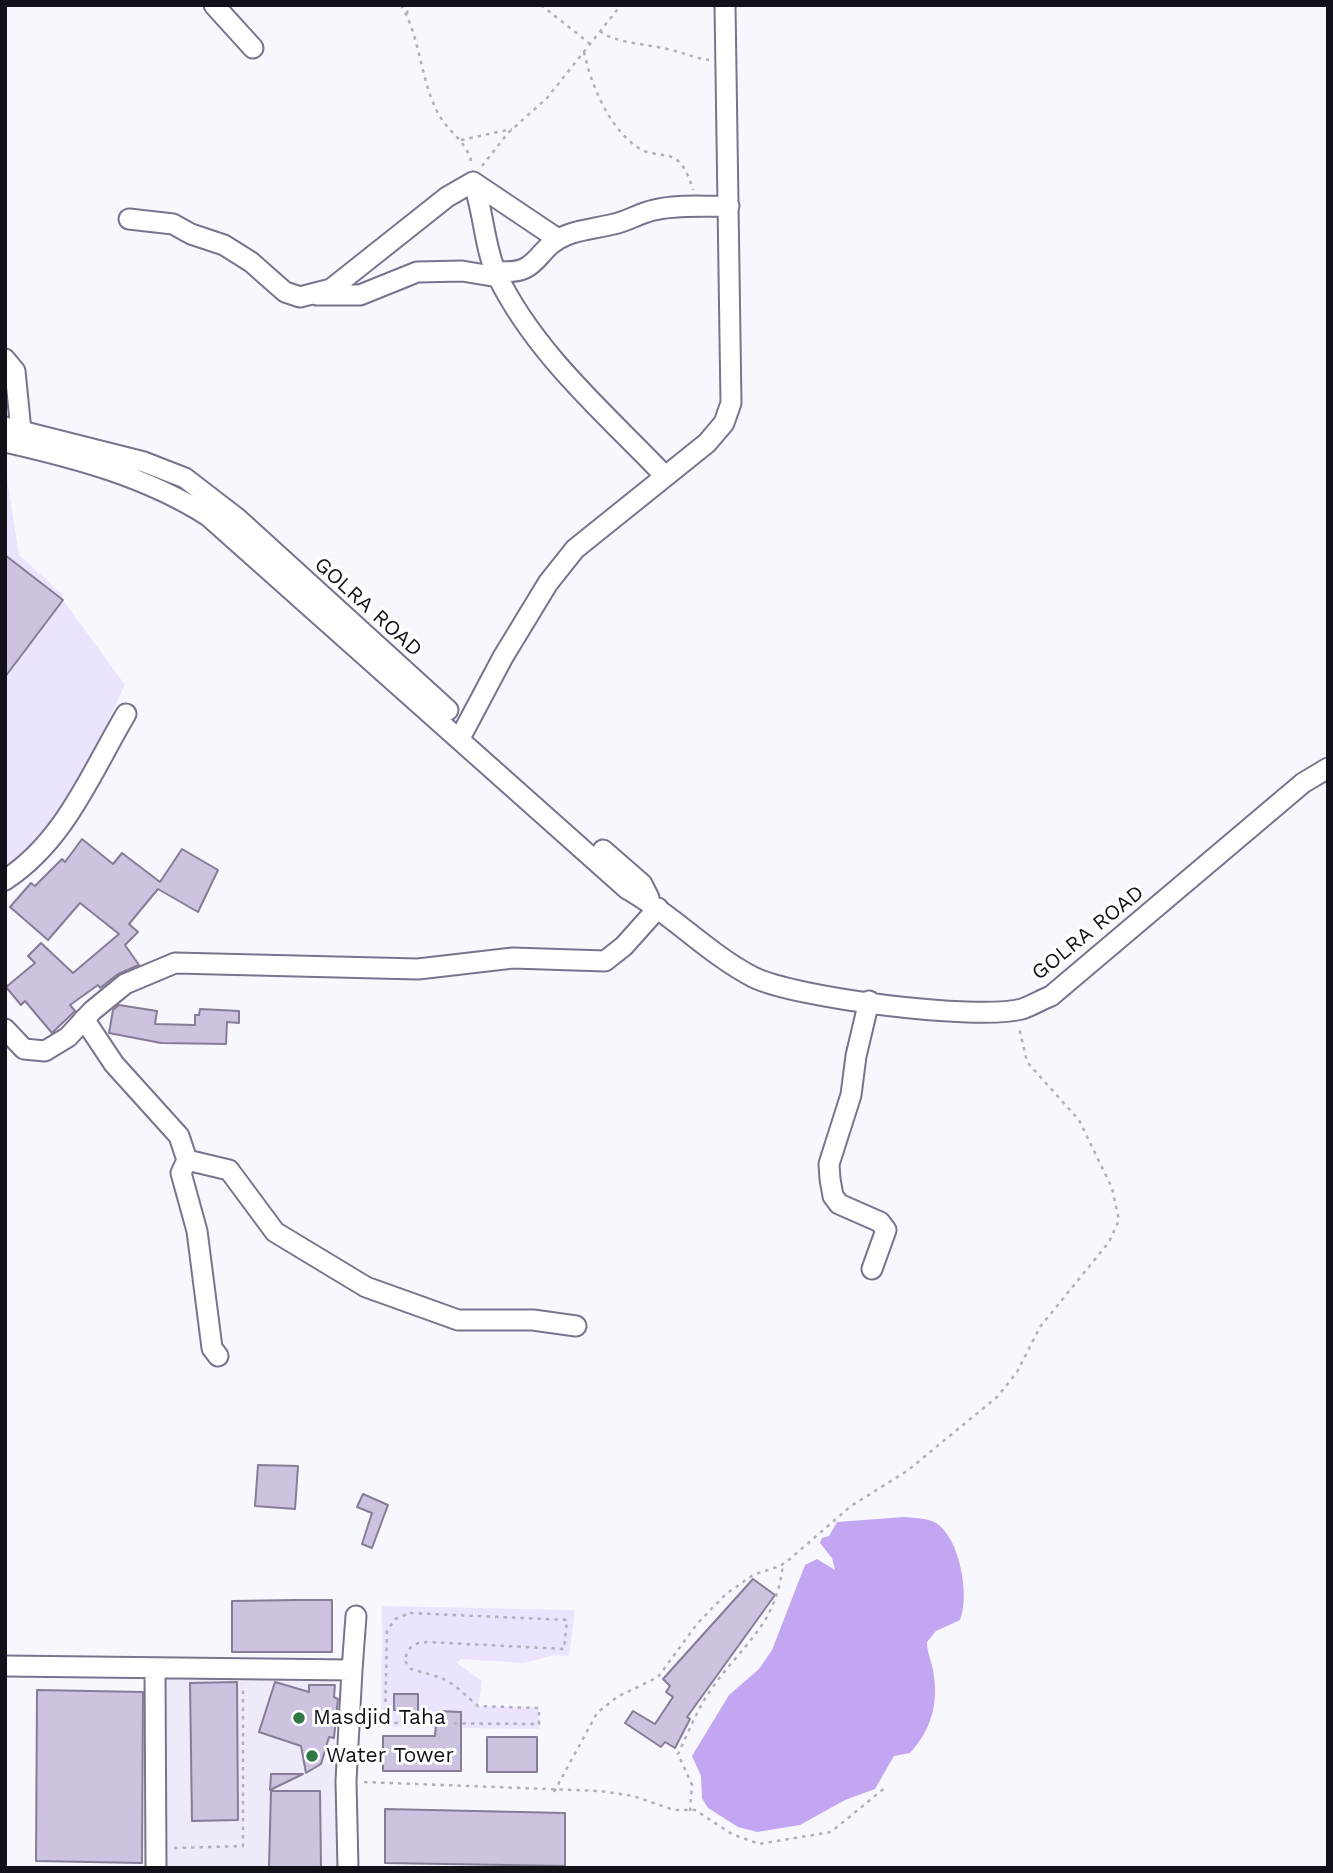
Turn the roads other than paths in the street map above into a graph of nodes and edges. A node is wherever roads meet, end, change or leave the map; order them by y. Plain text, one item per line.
1 (214, 5) edge
2 (726, 5) edge
3 (253, 48) dead end
4 (473, 179) junction
5 (729, 206) junction
6 (129, 219) dead end
7 (558, 239) junction
8 (497, 274) junction
9 (317, 295) junction
10 (5, 359) edge
11 (11, 433) edge
12 (665, 476) junction
13 (126, 713) dead end
14 (463, 733) junction
15 (1328, 768) edge
16 (5, 880) edge
17 (654, 905) junction
18 (869, 1001) junction
19 (84, 1020) junction
20 (5, 1029) edge
21 (187, 1160) junction
22 (872, 1269) dead end
23 (576, 1326) dead end
24 (218, 1356) dead end
25 (356, 1616) dead end
26 (5, 1665) edge
27 (155, 1668) junction
28 (352, 1670) junction
29 (157, 1858) edge
30 (348, 1868) edge

1 - 3 street
2 - 5 street
4 - 7 street
4 - 8 street
4 - 9 street
5 - 7 street
5 - 12 street
6 - 9 street
7 - 8 street
8 - 9 street
8 - 12 street
10 - 11 street
11 - 14 street, GOLRA ROAD
12 - 14 street
13 - 16 street
14 - 17 street, GOLRA ROAD
15 - 18 street, GOLRA ROAD
17 - 18 street, GOLRA ROAD
17 - 19 street
18 - 22 street
19 - 20 street
19 - 21 street
21 - 23 street
21 - 24 street
25 - 28 street
26 - 27 street
27 - 28 street
27 - 29 street
28 - 30 street

